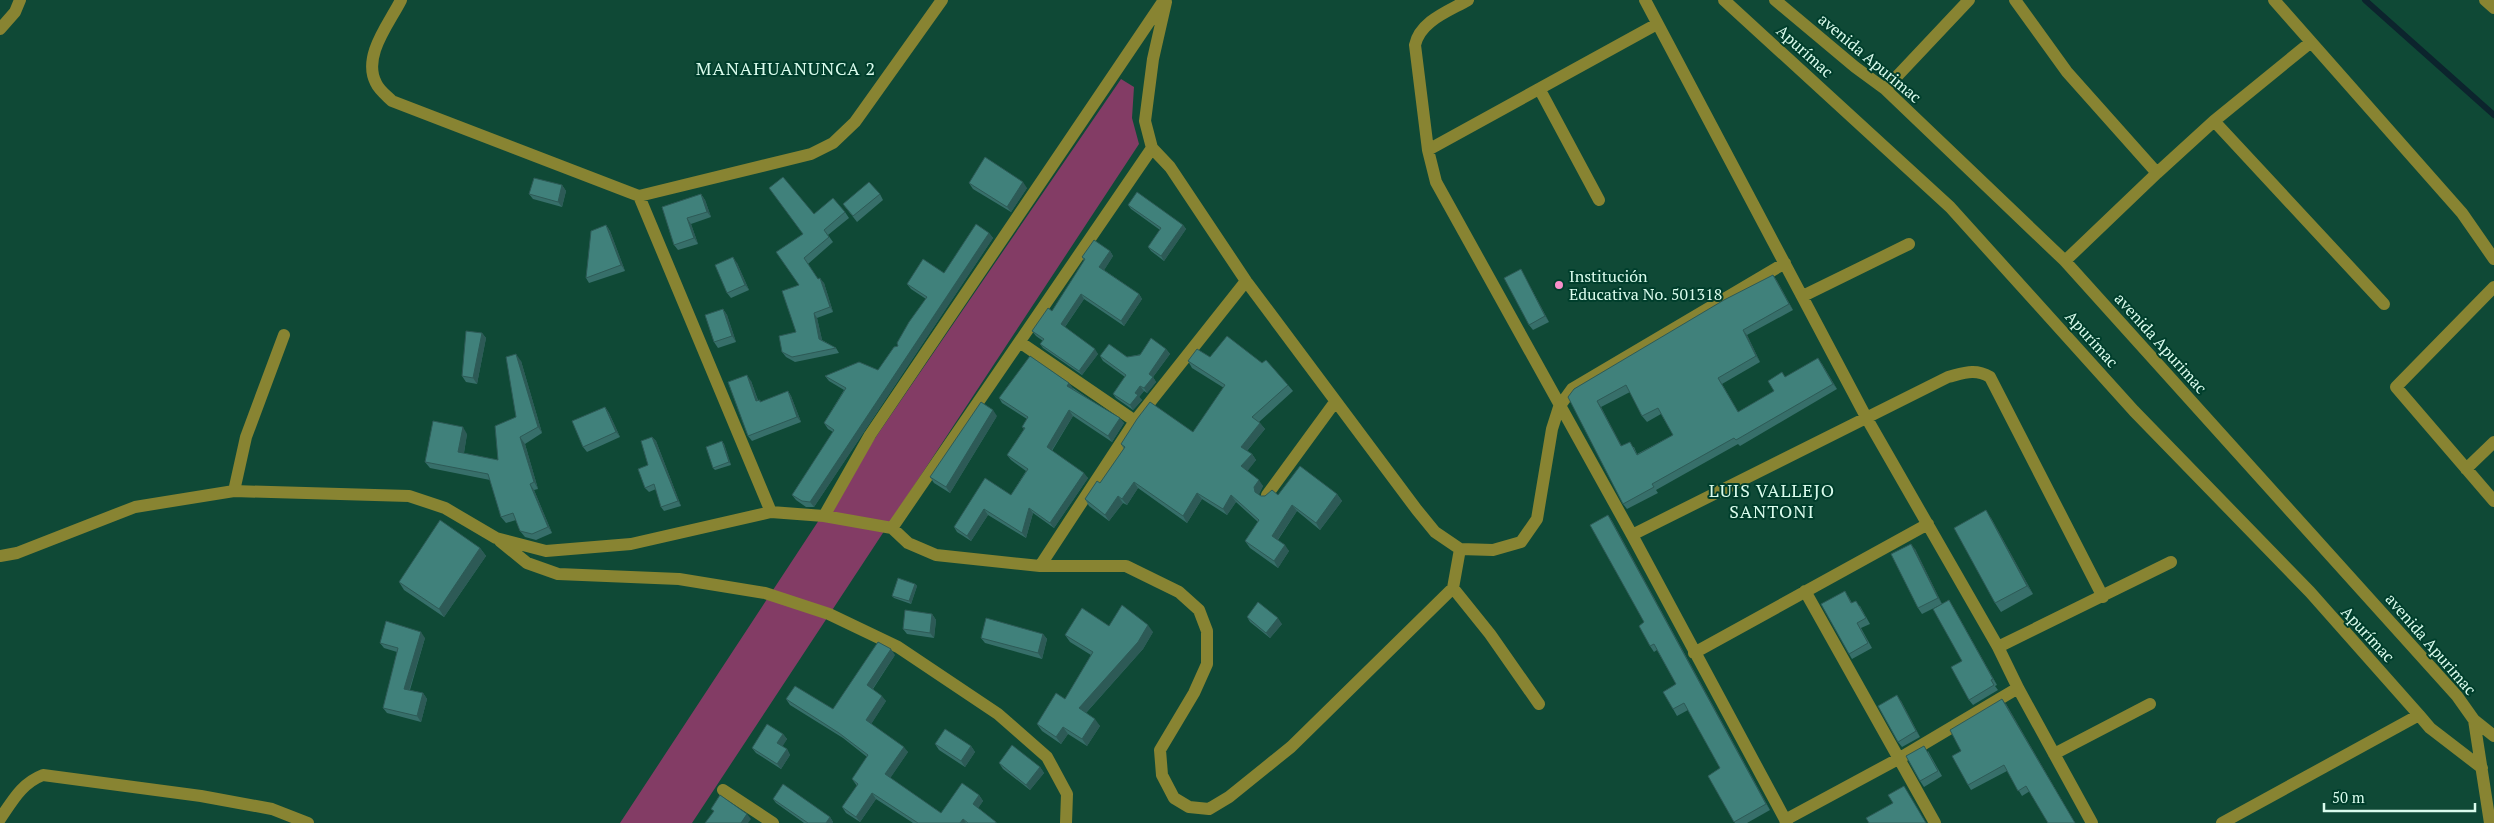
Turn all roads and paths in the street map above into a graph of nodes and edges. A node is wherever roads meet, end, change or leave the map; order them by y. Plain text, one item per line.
1 (20, 0) edge
2 (401, 0) edge
3 (942, 0) edge
4 (1165, 0) edge
5 (1468, 0) edge
6 (1645, 0) edge
7 (1724, 0) edge
8 (1775, 0) edge
9 (1969, 0) edge
10 (2015, 0) edge
11 (2274, 0) edge
12 (2484, 0) edge
13 (2494, 8) edge
14 (1657, 24) junction
15 (0, 29) edge
16 (2311, 42) junction
17 (1886, 89) junction
18 (1540, 90) junction
19 (2214, 121) junction
20 (1152, 148) junction
21 (1428, 150) junction
22 (2157, 173) junction
23 (639, 196) junction
24 (1599, 200) dead end
25 (1909, 244) dead end
26 (2494, 259) edge
27 (2065, 261) junction
28 (1785, 263) junction
29 (1246, 281) junction
30 (2494, 287) edge
31 (1803, 296) junction
32 (2384, 304) dead end
33 (284, 335) dead end
34 (1021, 342) junction
35 (1335, 402) junction
36 (1559, 407) junction
37 (1866, 417) junction
38 (1135, 421) junction
39 (2494, 442) edge
40 (2466, 469) junction
41 (234, 491) junction
42 (1267, 495) edge
43 (2494, 501) edge
44 (771, 512) junction
45 (824, 516) junction
46 (1928, 524) junction
47 (892, 528) junction
48 (1632, 535) junction
49 (496, 538) junction
50 (1460, 550) junction
51 (0, 556) edge
52 (2171, 562) dead end
53 (1040, 566) junction
54 (1453, 588) junction
55 (1805, 592) junction
56 (2104, 597) junction
57 (1998, 647) junction
58 (1694, 653) junction
59 (2018, 688) junction
60 (1539, 704) dead end
61 (2150, 704) dead end
62 (2419, 716) junction
63 (2474, 720) junction
64 (2494, 736) edge
65 (2054, 754) junction
66 (1900, 758) junction
67 (2482, 768) junction
68 (723, 790) dead end
69 (0, 819) edge
70 (1786, 821) edge
71 (308, 823) edge
72 (773, 823) edge
73 (1066, 823) edge
74 (1935, 823) edge
75 (2092, 823) edge
76 (2222, 823) edge
77 (2490, 823) edge

1 - 15 street
2 - 23 street
3 - 23 street
4 - 20 street
4 - 45 street
5 - 21 street
6 - 14 street
7 - 62 street, Apurímac
8 - 17 street, avenida Apurimac
9 - 17 street
10 - 22 street
11 - 16 street
12 - 13 street
14 - 18 street
14 - 28 street
16 - 19 street
16 - 26 street
17 - 27 street, avenida Apurimac
18 - 21 street
18 - 24 street
19 - 22 street
19 - 32 street
20 - 29 street
20 - 34 street
21 - 36 street
22 - 27 street
23 - 44 street
25 - 31 street
27 - 63 street, avenida Apurimac
28 - 31 street
28 - 36 street
29 - 35 street
29 - 38 street
30 - 40 street
31 - 37 street
33 - 41 street
34 - 38 street
34 - 47 street
35 - 42 street
35 - 50 street
36 - 48 street
36 - 50 street
37 - 46 street
37 - 48 street
37 - 56 street
38 - 53 street
39 - 40 street
40 - 43 street
41 - 49 street
41 - 51 street
44 - 45 street
44 - 49 street
45 - 47 street
46 - 55 street
46 - 57 street
47 - 53 street
48 - 58 street
49 - 73 street
50 - 54 street
52 - 56 street
53 - 54 street
54 - 60 street
55 - 58 street
55 - 66 street
56 - 57 street
57 - 59 street
58 - 70 street
59 - 65 street
59 - 66 street
61 - 65 street
62 - 67 street, Apurímac
62 - 76 street
63 - 64 street, avenida Apurimac
63 - 67 street
65 - 75 street
66 - 70 street
66 - 74 street
67 - 77 street
68 - 72 street
69 - 71 street

